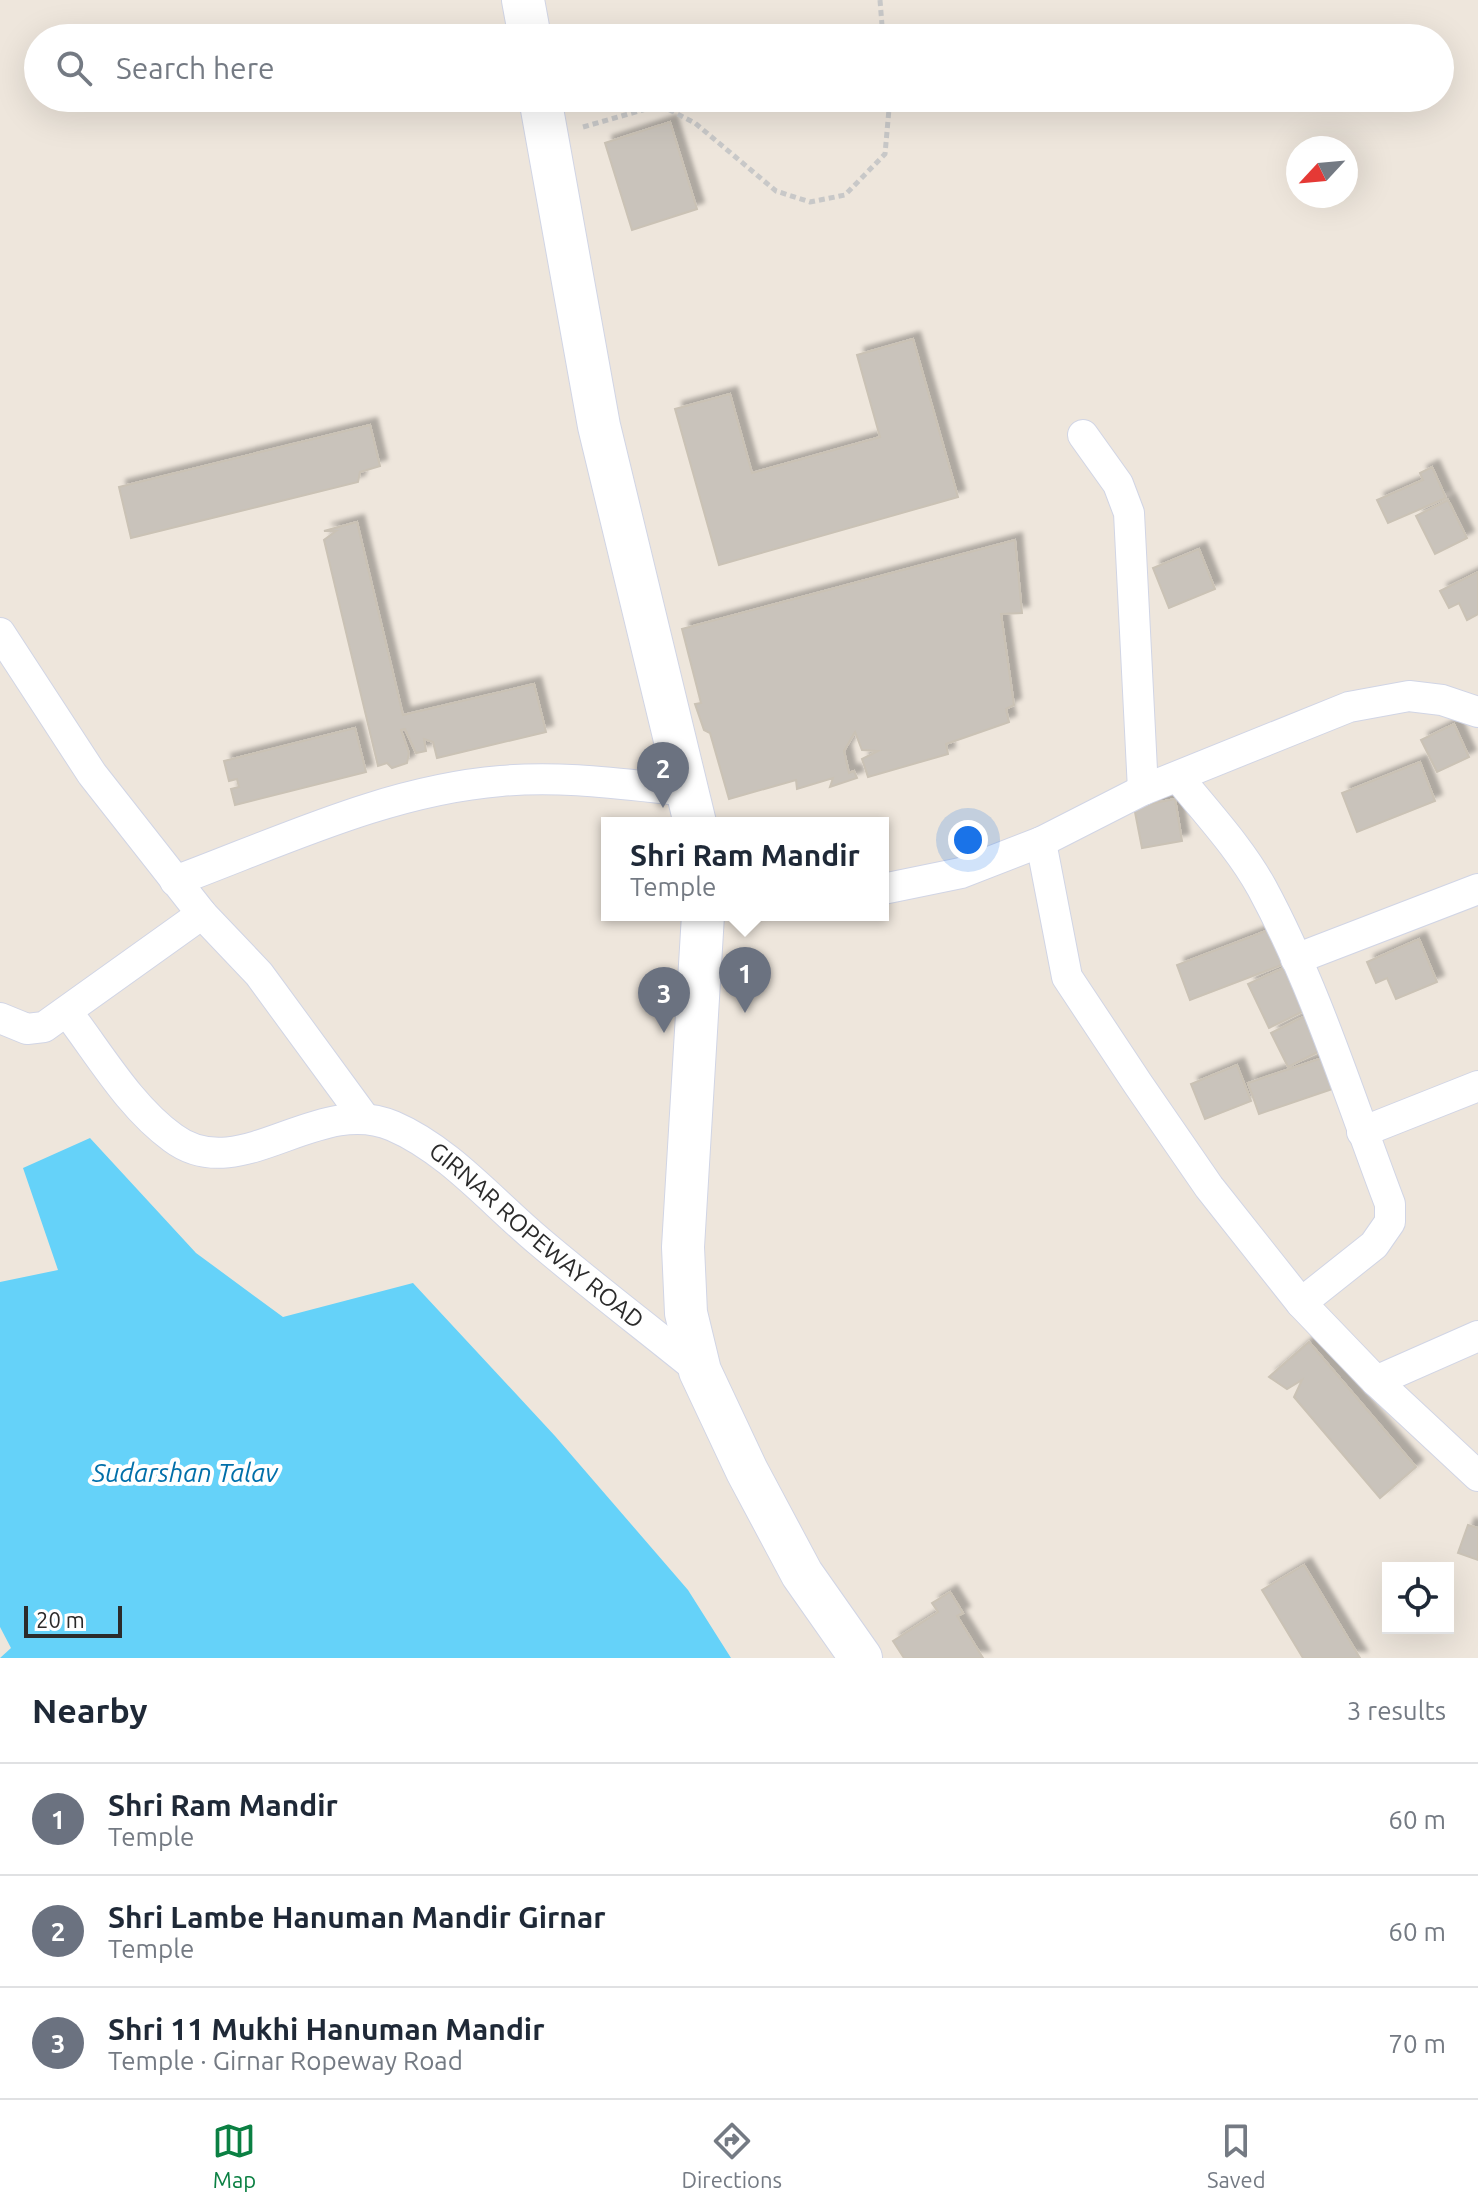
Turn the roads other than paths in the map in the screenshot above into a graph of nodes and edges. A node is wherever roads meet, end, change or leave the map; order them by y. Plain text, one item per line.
1 (523, 0) edge
2 (527, 24) edge
3 (544, 117) edge
4 (1083, 435) dead end
5 (0, 633) edge
6 (1478, 712) edge
7 (1178, 777) junction
8 (1143, 790) junction
9 (693, 807) edge
10 (1041, 842) junction
11 (175, 881) junction
12 (889, 888) edge
13 (1478, 889) edge
14 (202, 914) junction
15 (703, 921) edge
16 (1296, 959) junction
17 (68, 1013) junction
18 (0, 1018) edge
19 (1478, 1086) edge
20 (363, 1116) junction
21 (1362, 1132) junction
22 (1301, 1303) junction
23 (1478, 1336) edge
24 (700, 1371) junction
25 (1376, 1381) junction
26 (1478, 1476) edge
27 (861, 1658) edge

1 - 2 street
3 - 9 street
4 - 8 street
5 - 11 street
6 - 7 street
7 - 8 street
7 - 16 street
8 - 10 street
9 - 11 street
10 - 12 street
10 - 22 street
11 - 14 street
13 - 16 street
14 - 17 street
14 - 20 street
15 - 24 street
16 - 21 street
17 - 18 street
17 - 20 street
19 - 21 street
20 - 24 street, GIRNAR ROPEWAY ROAD
21 - 22 street
22 - 25 street
23 - 25 street
24 - 27 street
25 - 26 street

